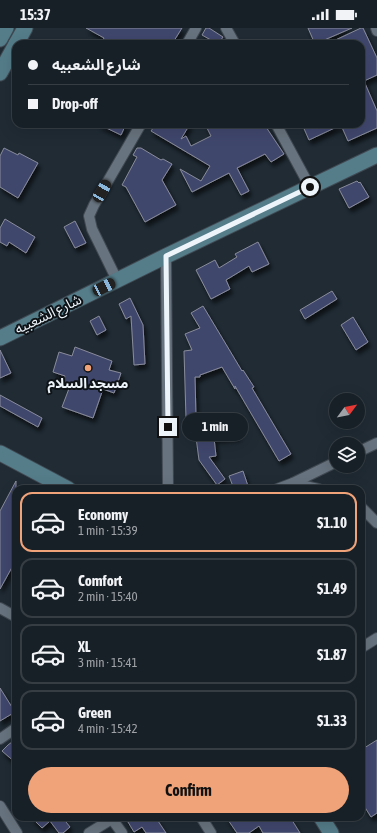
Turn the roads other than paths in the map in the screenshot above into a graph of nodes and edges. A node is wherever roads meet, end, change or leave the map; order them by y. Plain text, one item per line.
1 (6, 28) edge
2 (25, 28) edge
3 (196, 28) edge
4 (226, 28) edge
5 (376, 28) edge
6 (377, 31) edge
7 (0, 39) edge
8 (18, 40) edge
9 (189, 40) edge
10 (233, 40) edge
11 (12, 51) edge
12 (1, 69) edge
13 (138, 128) edge
14 (278, 128) edge
15 (377, 155) edge
16 (310, 187) junction
17 (166, 256) junction
18 (117, 280) junction
19 (0, 338) edge
20 (377, 443) edge
21 (365, 449) edge
22 (0, 453) edge
23 (329, 465) edge
24 (293, 483) junction
25 (60, 485) edge
26 (168, 485) edge
27 (288, 485) edge
28 (302, 485) edge
29 (365, 511) edge
30 (377, 523) edge
31 (0, 608) edge
32 (12, 615) edge
33 (377, 638) edge
34 (365, 646) edge
35 (12, 731) edge
36 (0, 739) edge
37 (0, 806) edge
38 (109, 821) edge
39 (116, 821) edge
40 (204, 821) edge
41 (324, 821) edge
42 (18, 833) edge
43 (89, 833) edge
44 (122, 833) edge
45 (211, 833) edge
46 (331, 833) edge

1 - 7 street
2 - 8 street
3 - 9 street
4 - 10 street
5 - 6 street
11 - 12 street
13 - 18 street
14 - 16 street
15 - 16 street, شارع الشعبيه
16 - 17 street, شارع الشعبيه
17 - 18 street, شارع الشعبيه
17 - 26 street
18 - 19 street, شارع الشعبيه
20 - 21 street
22 - 25 street
23 - 24 street
24 - 27 street
24 - 28 street
29 - 30 street
31 - 32 street
33 - 34 street
35 - 36 street
37 - 42 street
38 - 43 street
39 - 44 street
40 - 45 street
41 - 46 street

